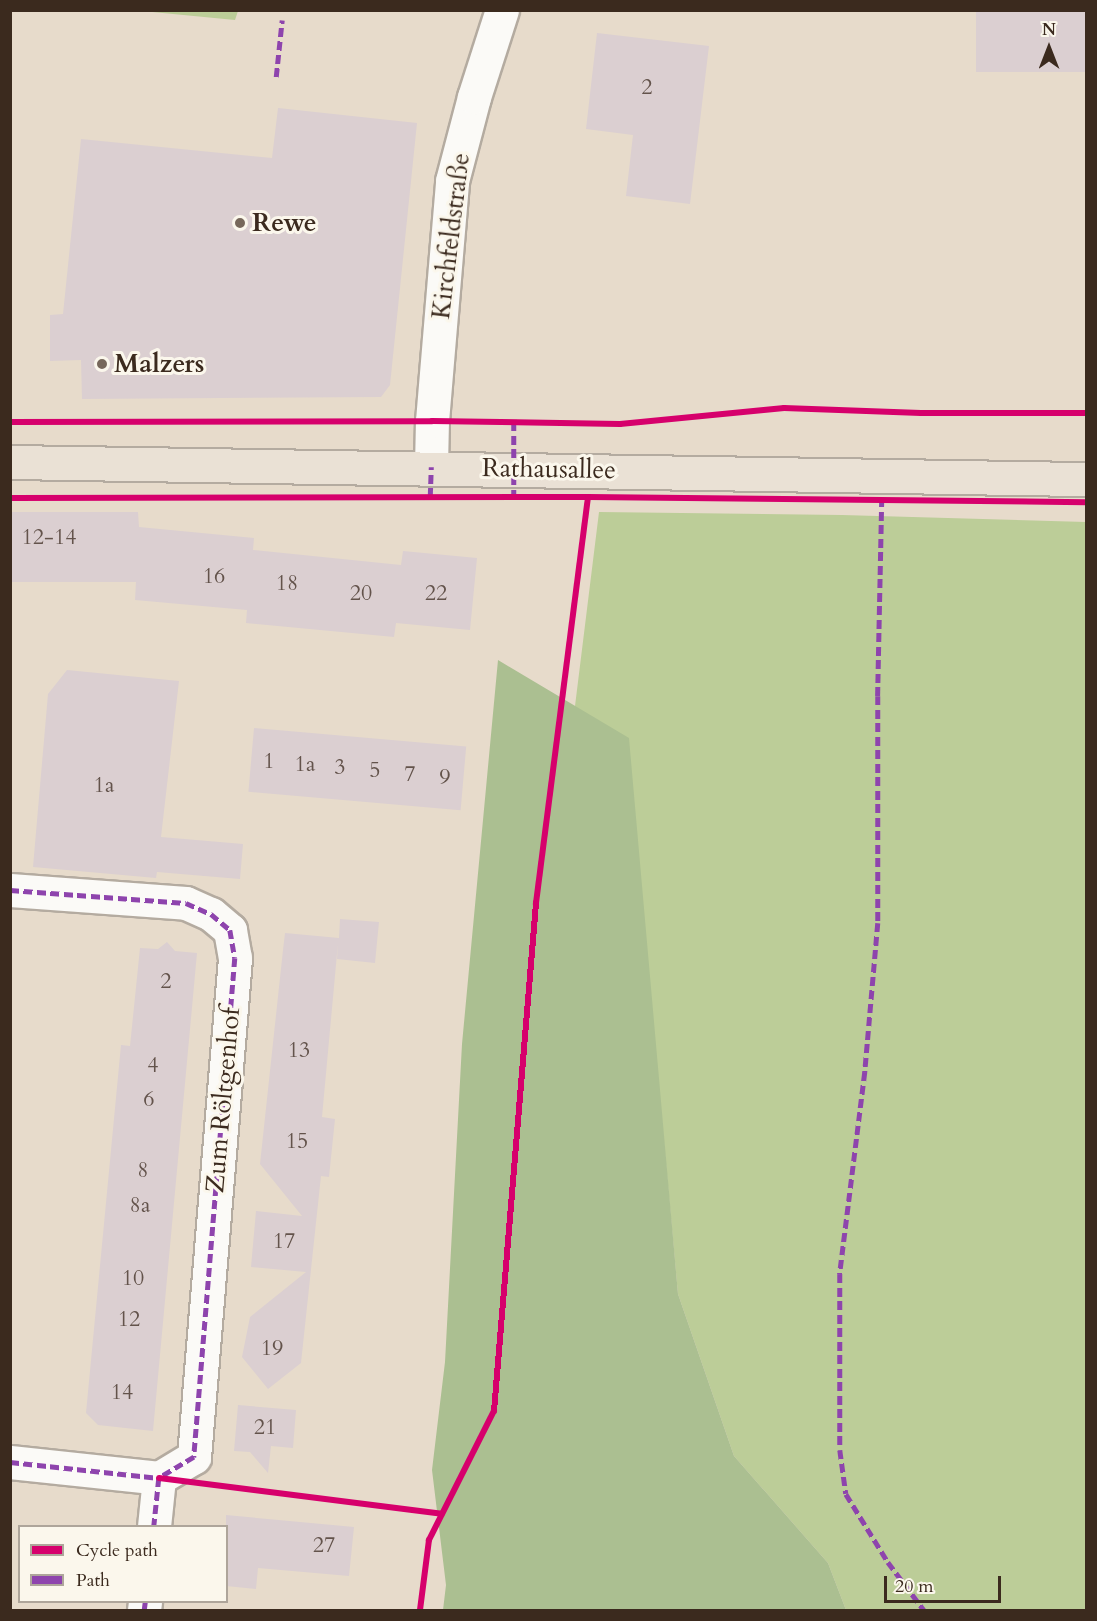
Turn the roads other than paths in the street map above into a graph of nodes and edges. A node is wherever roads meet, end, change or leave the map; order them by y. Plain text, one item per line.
1 (502, 10) edge
2 (10, 462) edge
3 (431, 467) junction
4 (1086, 479) edge
5 (10, 890) edge
6 (10, 1462) edge
7 (159, 1478) junction
8 (154, 1525) edge

1 - 3 street, Kirchfeldstraße
2 - 3 main road, Rathausallee
3 - 4 main road, Rathausallee
5 - 7 street, Zum Röltgenhof
6 - 7 street
7 - 8 street

